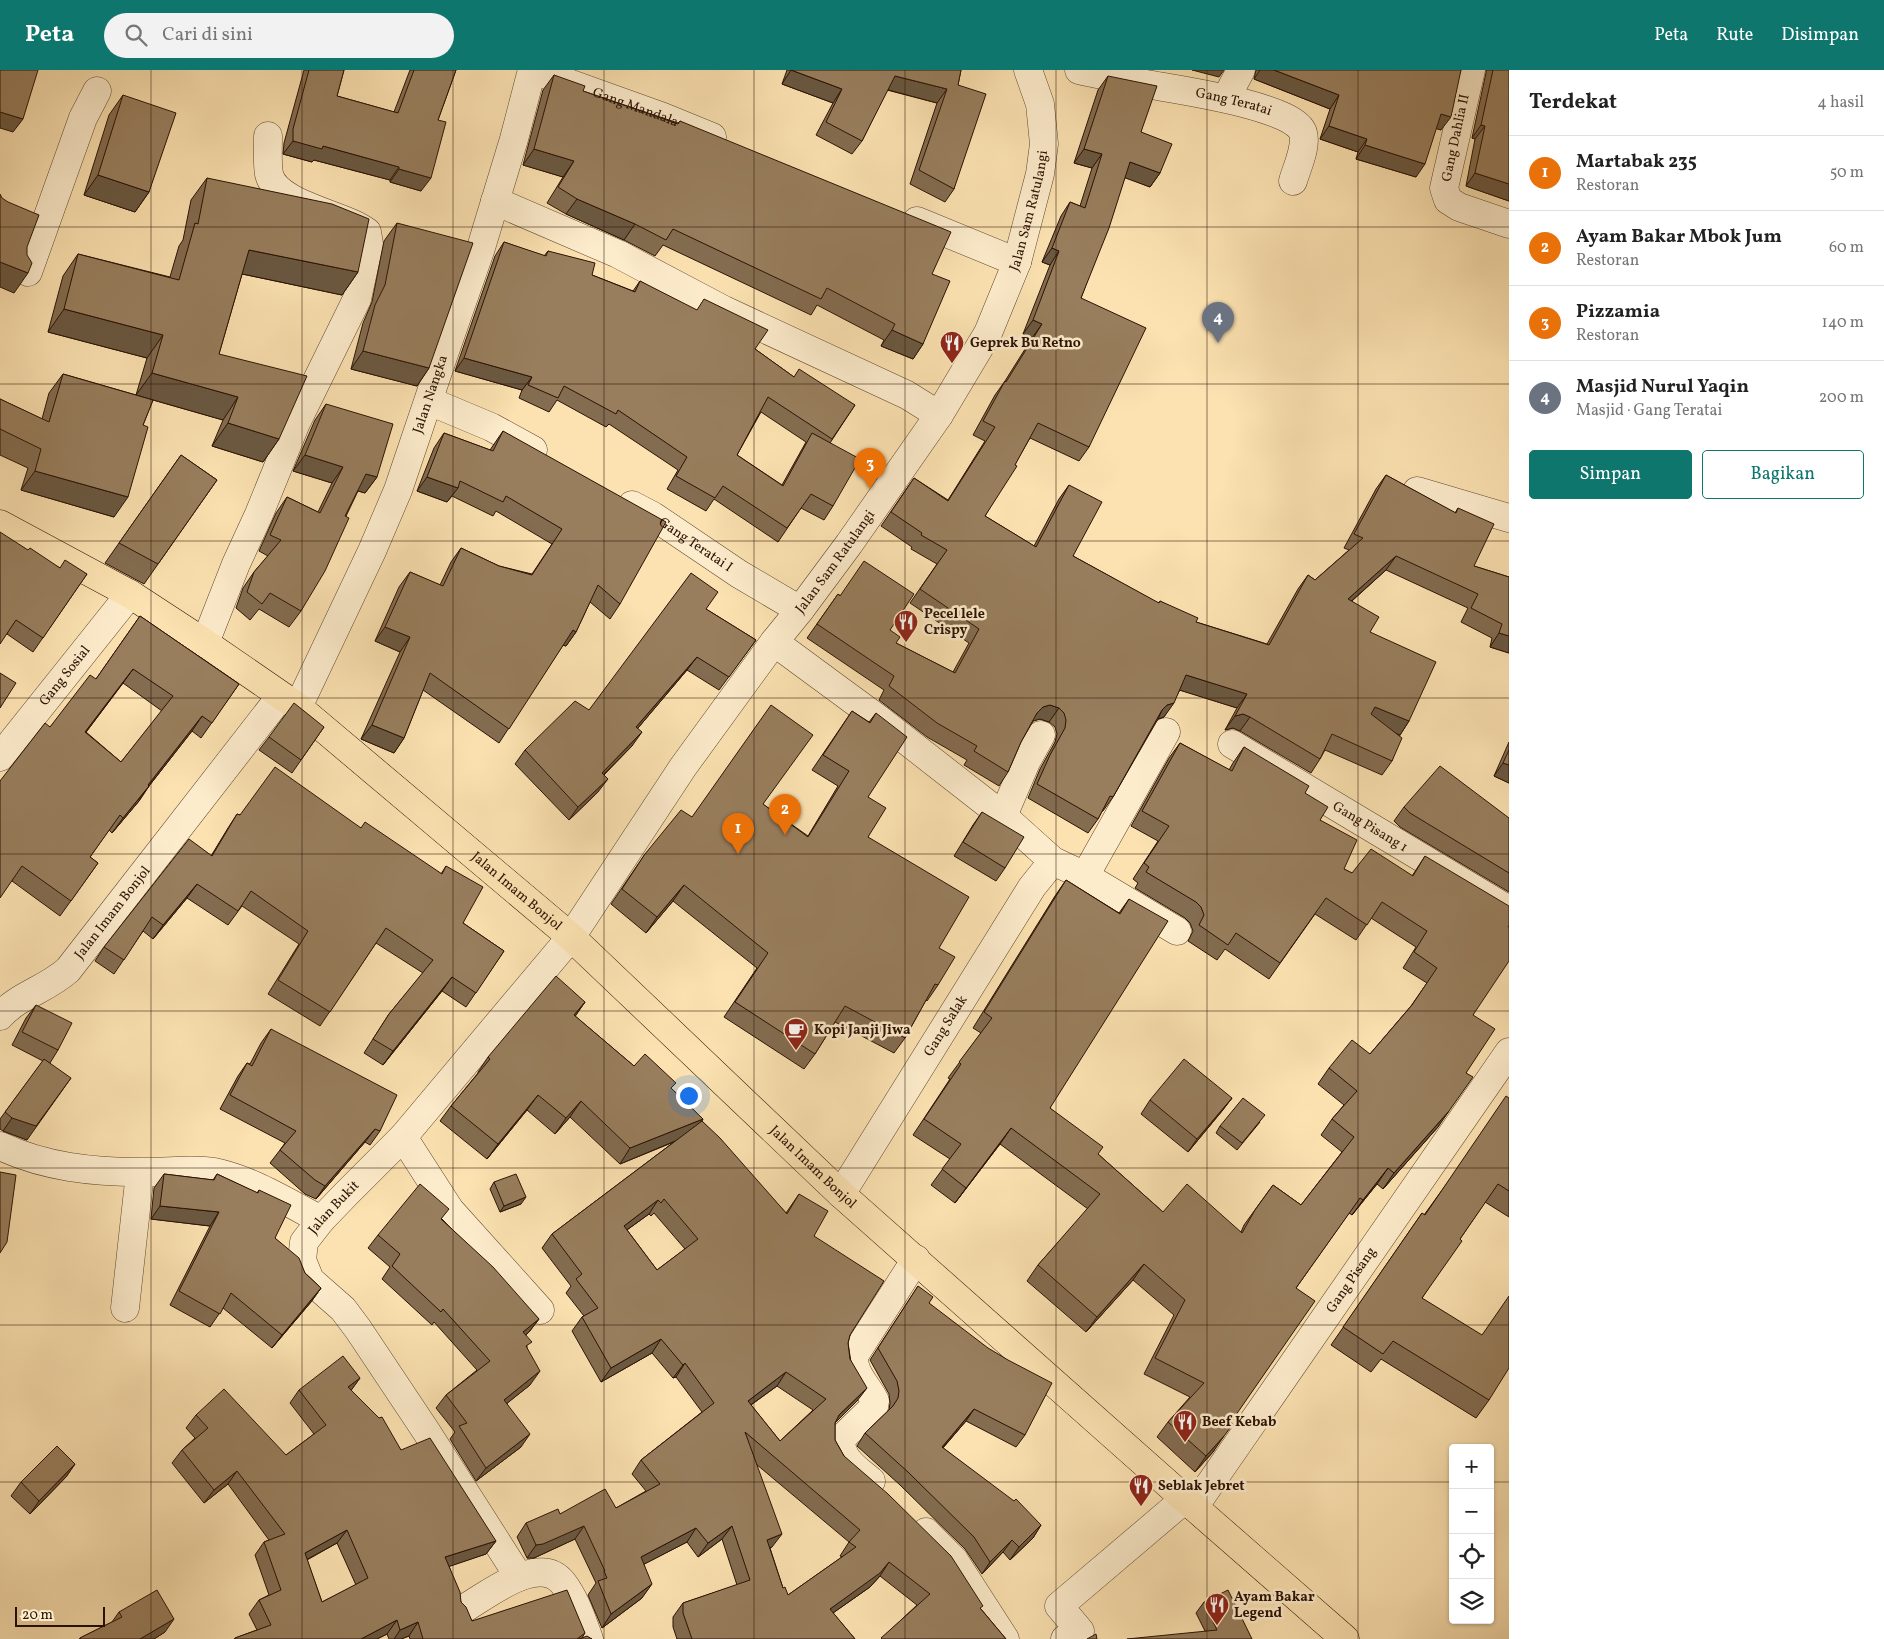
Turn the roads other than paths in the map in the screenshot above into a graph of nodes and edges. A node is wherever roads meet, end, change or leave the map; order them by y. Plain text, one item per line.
1 (532, 70) edge
2 (1028, 70) edge
3 (1079, 70) edge
4 (1241, 70) edge
5 (1471, 70) edge
6 (97, 91) dead end
7 (1226, 98) junction
8 (268, 136) dead end
9 (735, 146) edge
10 (1293, 181) dead end
11 (495, 201) junction
12 (898, 213) edge
13 (18, 215) edge
14 (1509, 224) edge
15 (45, 227) junction
16 (1017, 262) junction
17 (28, 272) edge
18 (429, 400) junction
19 (939, 415) junction
20 (554, 461) edge
21 (1417, 491) edge
22 (612, 494) edge
23 (1509, 518) edge
24 (0, 524) edge
25 (130, 594) junction
26 (800, 610) junction
27 (774, 642) junction
28 (205, 643) junction
29 (290, 701) junction
30 (1166, 732) dead end
31 (1041, 734) dead end
32 (1232, 744) dead end
33 (0, 757) edge
34 (1003, 816) junction
35 (1053, 861) junction
36 (1085, 876) junction
37 (1509, 910) edge
38 (1177, 931) dead end
39 (571, 937) junction
40 (0, 1016) edge
41 (1509, 1052) edge
42 (403, 1137) junction
43 (0, 1146) edge
44 (140, 1172) junction
45 (842, 1194) junction
46 (321, 1220) junction
47 (916, 1259) junction
48 (125, 1308) dead end
49 (540, 1310) dead end
50 (889, 1496) edge
51 (1189, 1503) junction
52 (908, 1515) edge
53 (519, 1577) junction
54 (464, 1608) edge
55 (590, 1639) edge
56 (1005, 1639) edge
57 (1065, 1639) edge
58 (1345, 1639) edge

1 - 9 street, Gang Mandala
1 - 11 street, Jalan Nangka
2 - 16 street, Jalan Sam Ratulangi
3 - 7 street, Gang Teratai
4 - 7 street
5 - 14 street, Gang Dahlia II
6 - 15 street
7 - 10 street, Gang Teratai
8 - 28 street
11 - 18 street, Jalan Nangka
11 - 19 street
12 - 16 street
13 - 15 street
15 - 17 street
16 - 19 street, Jalan Sam Ratulangi
18 - 20 street
18 - 29 street, Jalan Nangka
19 - 26 street, Jalan Sam Ratulangi
21 - 23 street
22 - 26 street, Gang Teratai I
24 - 25 highway, Jalan Imam Bonjol
25 - 28 highway, Jalan Imam Bonjol
25 - 33 street, Gang Sosial
26 - 27 street, Jalan Sam Ratulangi
27 - 34 street
27 - 39 street, Jalan Sam Ratulangi
28 - 29 highway, Jalan Imam Bonjol
29 - 39 highway, Jalan Imam Bonjol
29 - 40 street, Jalan Imam Bonjol
30 - 36 street
31 - 34 street
32 - 37 street, Gang Pisang 1
34 - 35 street
35 - 36 street
35 - 45 street, Gang Salak
36 - 38 street
39 - 42 street, Jalan Bukit
39 - 45 highway, Jalan Imam Bonjol
41 - 51 street, Gang Pisang
42 - 46 street, Jalan Bukit
42 - 49 street
43 - 44 street
44 - 46 street
44 - 48 street
45 - 47 highway, Jalan Imam Bonjol
46 - 53 street, Jalan Bukit
47 - 50 street
47 - 51 highway, Jalan Imam Bonjol
51 - 57 street, Gang Pisang
51 - 58 highway, Jalan Imam Bonjol
52 - 56 street
53 - 54 street
53 - 55 street

